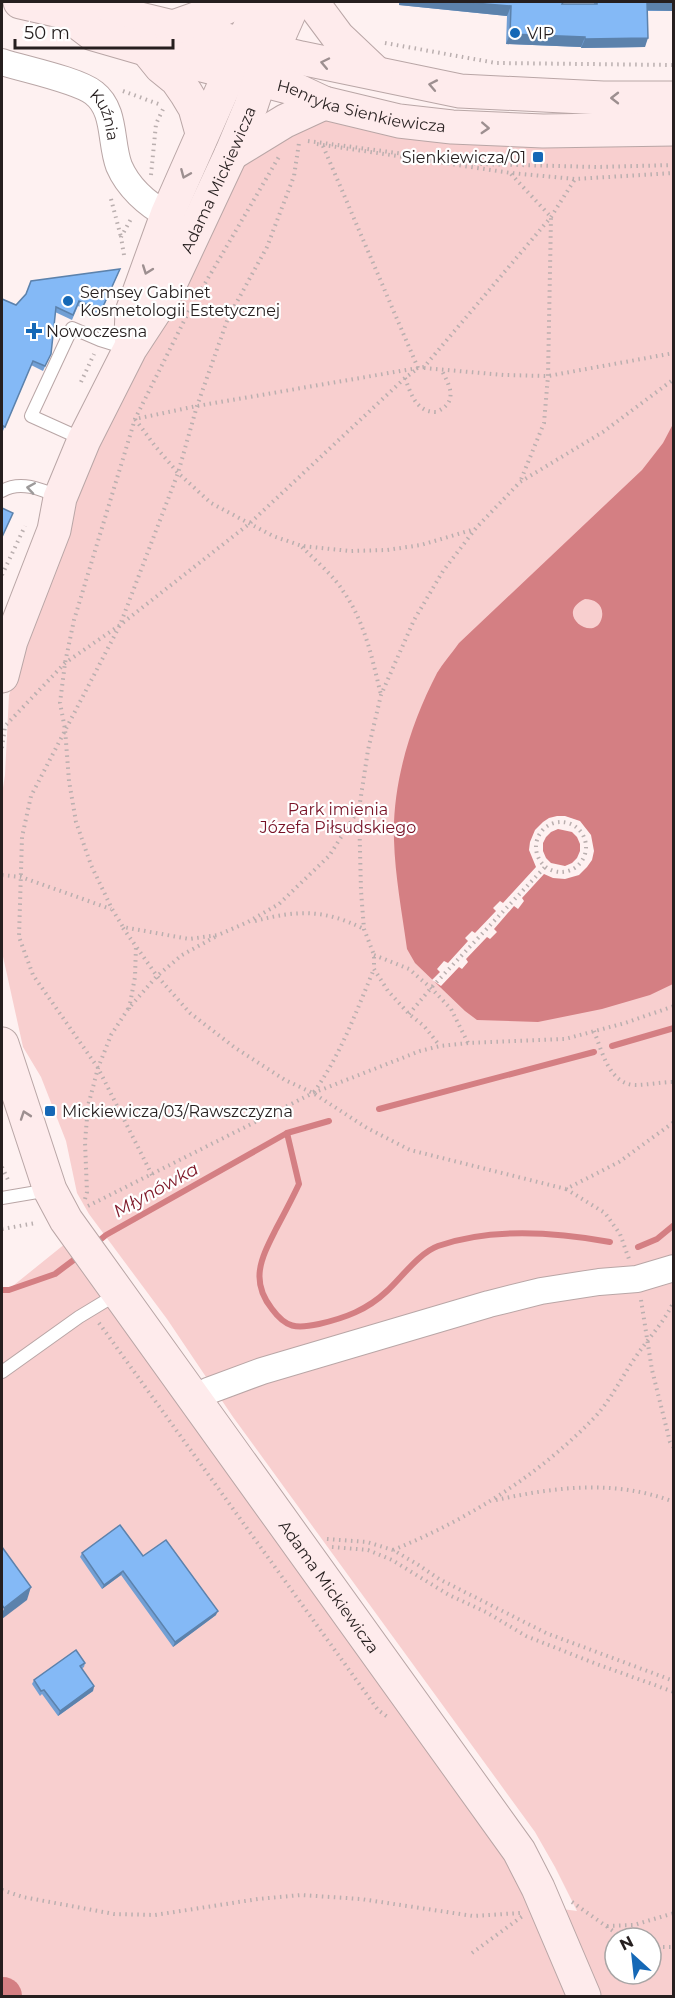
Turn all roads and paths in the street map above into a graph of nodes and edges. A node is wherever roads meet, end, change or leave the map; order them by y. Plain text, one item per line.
1 (20, 2) edge
2 (237, 2) edge
3 (261, 2) edge
4 (294, 2) edge
5 (312, 2) edge
6 (64, 12) junction
7 (173, 27) junction
8 (379, 40) dead end
9 (147, 49) junction
10 (251, 61) junction
11 (2, 62) edge
12 (674, 65) edge
13 (378, 74) junction
14 (674, 98) edge
15 (324, 102) junction
16 (674, 129) edge
17 (202, 133) junction
18 (299, 139) junction
19 (291, 146) dead end
20 (323, 146) junction
21 (282, 152) dead end
22 (231, 154) junction
23 (674, 165) edge
24 (511, 173) junction
25 (674, 173) edge
26 (575, 179) junction
27 (551, 218) junction
28 (182, 221) junction
29 (130, 349) junction
30 (674, 353) edge
31 (421, 368) junction
32 (441, 369) junction
33 (548, 376) junction
34 (405, 378) junction
35 (674, 379) edge
36 (197, 406) junction
37 (135, 419) junction
38 (84, 440) junction
39 (178, 472) junction
40 (520, 482) junction
41 (2, 491) edge
42 (60, 498) junction
43 (249, 524) junction
44 (476, 528) junction
45 (302, 546) junction
46 (2, 619) edge
47 (120, 625) junction
48 (65, 663) junction
49 (2, 676) edge
50 (381, 695) junction
51 (65, 729) junction
52 (2, 748) edge
53 (359, 809) junction
54 (545, 867) junction
55 (2, 875) edge
56 (21, 877) junction
57 (112, 909) junction
58 (248, 922) junction
59 (123, 927) junction
60 (364, 929) junction
61 (218, 935) junction
62 (136, 946) junction
63 (374, 955) junction
64 (374, 969) junction
65 (157, 976) junction
66 (431, 988) junction
67 (674, 1006) edge
68 (128, 1009) junction
69 (410, 1014) junction
70 (594, 1031) junction
71 (468, 1043) junction
72 (2, 1044) edge
73 (440, 1046) junction
74 (98, 1068) junction
75 (674, 1082) edge
76 (313, 1093) junction
77 (2, 1119) edge
78 (674, 1122) edge
79 (152, 1175) junction
80 (566, 1188) junction
81 (50, 1190) junction
82 (2, 1198) edge
83 (36, 1222) dead end
84 (2, 1229) edge
85 (674, 1268) edge
86 (637, 1279) junction
87 (119, 1294) junction
88 (674, 1301) edge
89 (648, 1341) junction
90 (3, 1369) edge
91 (194, 1400) junction
92 (674, 1448) edge
93 (492, 1501) junction
94 (674, 1502) edge
95 (299, 1544) junction
96 (393, 1550) junction
97 (674, 1681) edge
98 (674, 1692) edge
99 (2, 1890) edge
100 (674, 1913) edge
101 (548, 1914) junction
102 (606, 1925) joint
103 (472, 1953) dead end
104 (584, 1996) edge

1 - 6 street, Henryka Sienkiewicza
2 - 7 street
3 - 10 street, Adama Mickiewicza
4 - 10 street, Adama Mickiewicza
5 - 13 street
6 - 7 street, Henryka Sienkiewicza
6 - 9 street, Henryka Sienkiewicza
7 - 10 street, Henryka Sienkiewicza
8 - 12 path
9 - 10 street, Henryka Sienkiewicza
9 - 17 street
13 -> 10 street, Henryka Sienkiewicza
10 - 15 street, Henryka Sienkiewicza
10 - 17 street, Adama Mickiewicza
10 - 22 street, Adama Mickiewicza
11 - 28 street, Kuźnia
14 -> 13 street, Henryka Sienkiewicza
15 -> 16 street, Henryka Sienkiewicza
15 - 22 street
17 -> 28 street, Adama Mickiewicza
18 - 19 path
18 - 20 path
18 - 23 path
18 - 36 path
20 - 24 path
20 - 31 path
21 - 37 path
22 - 28 street, Adama Mickiewicza
24 - 26 path
24 - 27 path
25 - 26 path
26 - 27 path
27 - 31 path
27 - 33 path
28 - 29 street, Adama Mickiewicza
29 - 38 street, Adama Mickiewicza
29 - 38 lane
30 - 33 path
31 - 32 path
31 - 34 path
31 - 36 path
32 - 33 path
32 - 34 path
33 - 40 path
34 - 43 path
35 - 40 path
36 - 37 path
36 - 39 path
37 - 39 path
37 - 48 path
38 - 42 street, Adama Mickiewicza
39 - 43 path
39 - 47 path
40 - 44 path
42 -> 41 lane
42 - 46 street, Adama Mickiewicza
42 - 49 street, Adama Mickiewicza
43 - 45 path
43 - 47 path
44 - 45 path
44 - 50 path
45 - 50 path
47 - 48 path
47 - 51 path
48 - 51 path
48 - 52 path
50 - 53 path
51 - 56 path
51 - 57 path
53 - 58 path
53 - 60 path
54 - 54 path
54 - 66 path
55 - 56 path
56 - 57 path
56 - 74 path
57 - 59 path
58 - 60 path
58 - 61 path
59 - 61 path
59 - 62 path
60 - 63 path
61 - 65 path
62 - 65 path
62 - 68 path
63 - 64 path
63 - 66 path
64 - 69 path
64 - 76 path
65 - 68 path
65 - 76 path
66 - 69 path
66 - 71 path
67 - 70 path
68 - 74 path
69 - 73 path
70 - 71 path
70 - 75 path
71 - 73 path
81 -> 72 street, Adama Mickiewicza
73 - 76 path
74 - 79 path
74 - 79 path
76 - 79 path
76 - 80 path
77 - 81 street, Adama Mickiewicza
78 - 80 path
80 - 86 path
81 - 82 lane
81 - 87 street, Adama Mickiewicza
83 - 84 path
85 - 86 street
86 - 89 path
86 - 91 street
87 - 90 lane
87 - 91 street, Adama Mickiewicza
88 - 89 path
89 - 92 path
89 - 93 path
91 - 95 street, Adama Mickiewicza
93 - 94 path
93 - 96 path
95 - 96 path
95 - 98 path
95 - 101 street, Adama Mickiewicza
96 - 97 path
99 - 101 path
100 - 102 path
101 - 102 path
101 - 103 path
101 - 104 street, Adama Mickiewicza

